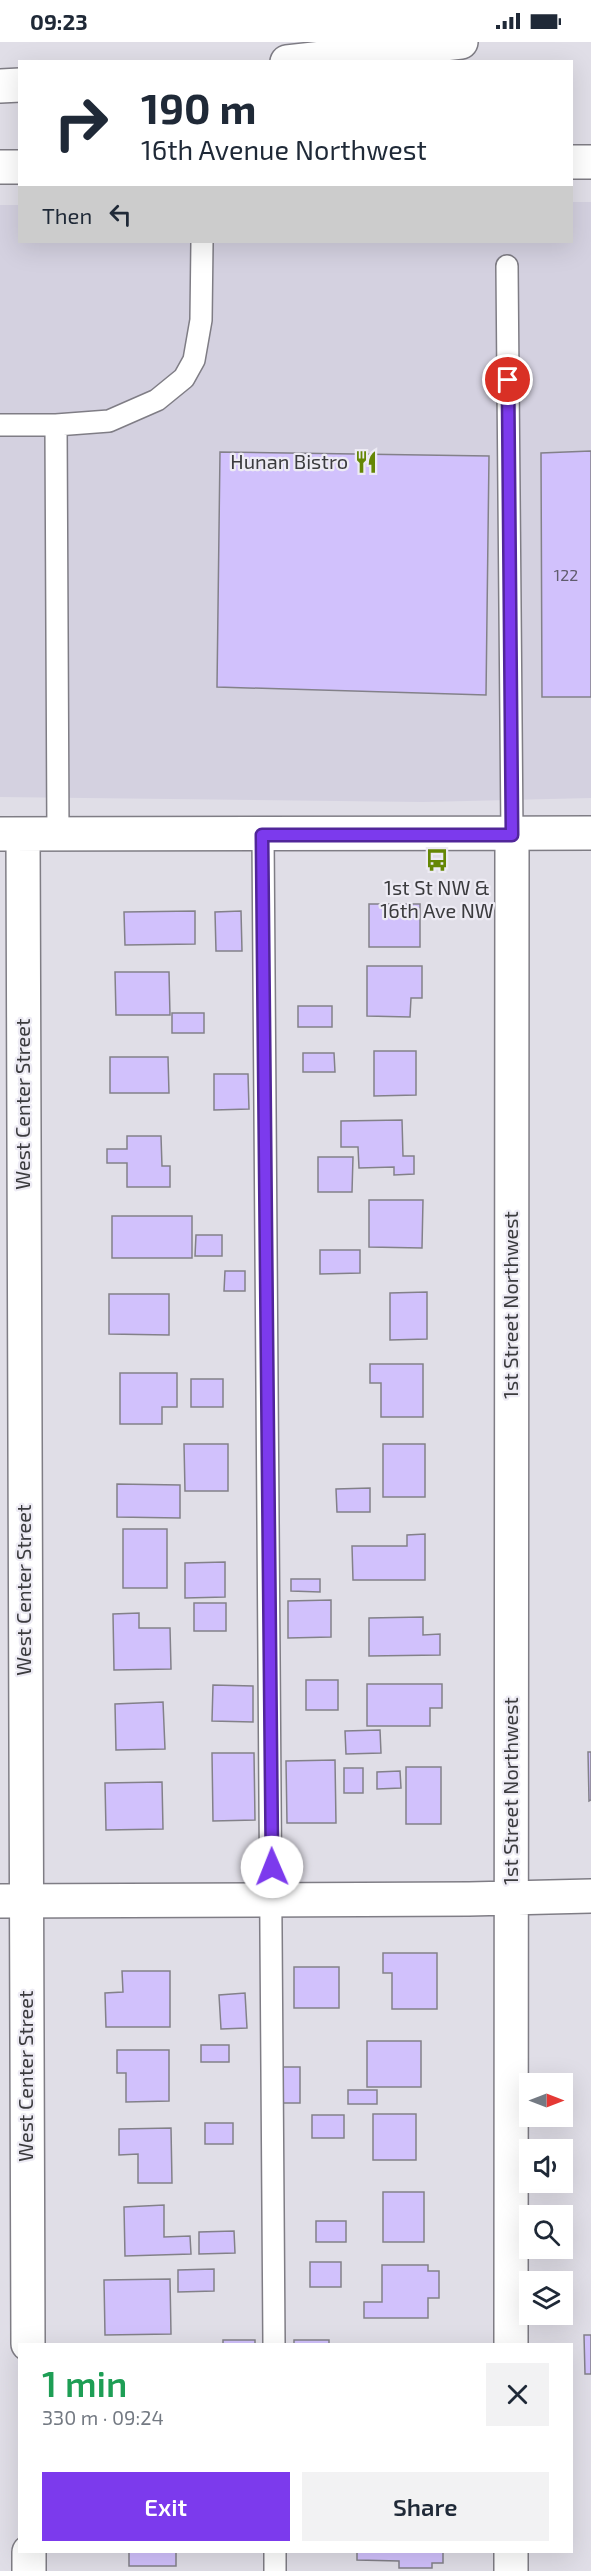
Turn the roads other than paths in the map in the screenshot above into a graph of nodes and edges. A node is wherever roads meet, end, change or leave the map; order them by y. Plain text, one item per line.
1 (461, 42) edge
2 (304, 60) edge
3 (18, 85) edge
4 (0, 86) edge
5 (573, 162) edge
6 (591, 162) edge
7 (0, 167) edge
8 (18, 167) edge
9 (202, 243) edge
10 (507, 266) dead end
11 (0, 425) edge
12 (56, 425) junction
13 (591, 833) edge
14 (11, 834) edge
15 (58, 835) junction
16 (262, 835) junction
17 (512, 835) junction
18 (591, 1896) edge
19 (510, 1899) junction
20 (272, 1900) junction
21 (13, 1901) edge
22 (28, 2343) edge
23 (274, 2343) edge
24 (511, 2343) edge
25 (29, 2553) edge
26 (275, 2553) edge
27 (511, 2553) edge
28 (29, 2571) edge
29 (275, 2571) edge
30 (512, 2571) edge

1 - 2 main road
3 - 4 main road
5 - 6 main road
7 - 8 main road
9 - 12 lane
10 - 17 lane, 1st Street Northwest
11 - 12 lane
12 - 15 lane
13 - 17 main road
14 - 15 main road
14 - 21 main road, West Center Street
15 - 16 main road
16 - 17 main road
16 - 20 lane
17 - 19 main road, 1st Street Northwest
18 - 19 main road
19 - 20 main road
19 - 24 main road, 1st Street Northwest
20 - 21 main road
20 - 23 lane
21 - 22 main road, West Center Street
25 - 28 main road
26 - 29 lane
27 - 30 main road

